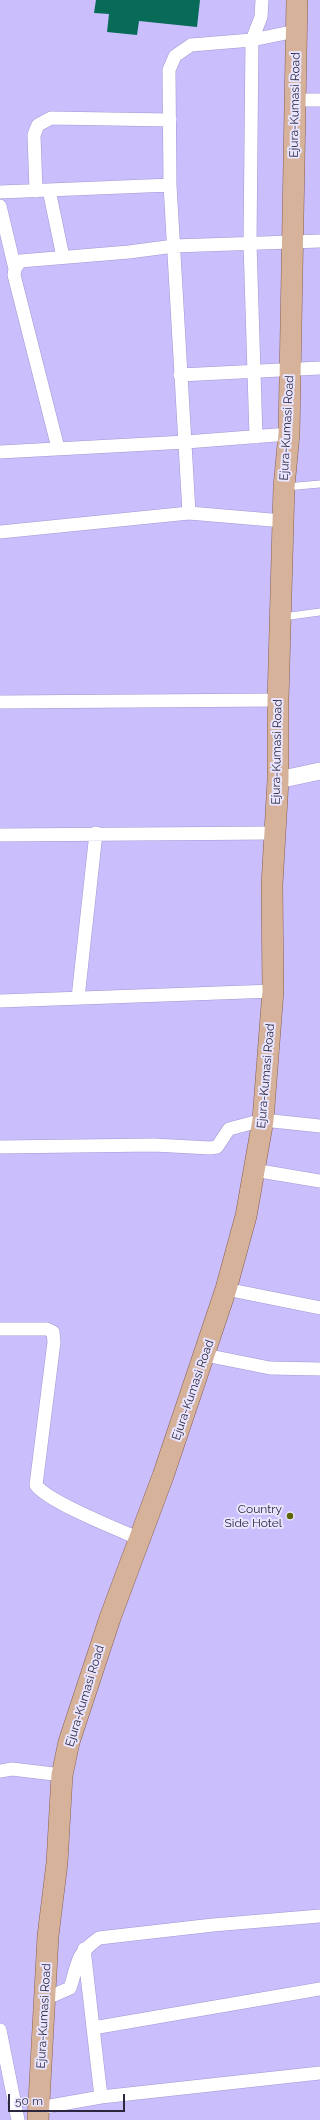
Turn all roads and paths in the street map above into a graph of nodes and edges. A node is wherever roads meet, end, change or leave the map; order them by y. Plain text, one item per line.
1 (262, 0) edge
2 (297, 0) edge
3 (296, 31) junction
4 (252, 40) junction
5 (295, 100) junction
6 (320, 100) edge
7 (170, 120) junction
8 (170, 185) junction
9 (43, 190) junction
10 (0, 192) edge
11 (0, 206) edge
12 (320, 241) edge
13 (294, 242) junction
14 (250, 244) junction
15 (174, 246) junction
16 (63, 257) junction
17 (15, 269) junction
18 (320, 368) edge
19 (291, 369) junction
20 (254, 371) junction
21 (180, 375) junction
22 (289, 434) junction
23 (256, 436) junction
24 (186, 442) junction
25 (58, 448) junction
26 (0, 452) edge
27 (320, 484) edge
28 (284, 487) junction
29 (189, 513) junction
30 (283, 521) junction
31 (0, 532) edge
32 (320, 612) edge
33 (281, 617) junction
34 (278, 700) junction
35 (0, 702) edge
36 (320, 771) edge
37 (278, 780) junction
38 (96, 833) junction
39 (275, 833) junction
40 (0, 835) edge
41 (273, 990) junction
42 (78, 998) junction
43 (0, 1001) edge
44 (263, 1120) junction
45 (320, 1126) edge
46 (0, 1146) edge
47 (254, 1170) junction
48 (320, 1181) edge
49 (226, 1289) junction
50 (320, 1308) edge
51 (0, 1329) edge
52 (205, 1355) junction
53 (320, 1369) edge
54 (140, 1539) junction
55 (0, 1771) edge
56 (62, 1775) junction
57 (320, 1916) edge
58 (84, 1948) junction
59 (320, 1989) edge
60 (45, 1999) junction
61 (93, 2028) junction
62 (0, 2030) edge
63 (320, 2073) edge
64 (101, 2097) junction
65 (38, 2114) edge
66 (18, 2120) edge

1 - 4 street
2 - 3 main road, Ejura-Kumasi Road
3 - 4 street
3 - 5 main road, Ejura-Kumasi Road
4 - 7 street
4 - 14 street
5 - 6 street
5 - 13 main road, Ejura-Kumasi Road
7 - 8 street
7 - 9 street
8 - 9 street
8 - 15 street
9 - 10 street
9 - 16 street
11 - 17 street
12 - 13 street
13 - 14 street
13 - 19 main road, Ejura-Kumasi Road
14 - 15 street
14 - 20 street
15 - 16 street
15 - 21 street
16 - 17 street
17 - 25 street
18 - 19 street
19 - 20 street
19 - 22 main road, Ejura-Kumasi Road
20 - 21 street
20 - 23 street
21 - 24 street
22 - 23 street
22 - 28 main road, Ejura-Kumasi Road
23 - 24 street
24 - 25 street
24 - 29 street
25 - 26 street
27 - 28 lane
28 - 30 main road, Ejura-Kumasi Road
29 - 30 street
29 - 31 street
30 - 33 main road, Ejura-Kumasi Road
32 - 33 lane
33 - 34 main road, Ejura-Kumasi Road
34 - 35 street
34 - 37 main road, Ejura-Kumasi Road
36 - 37 street
37 - 39 main road, Ejura-Kumasi Road
38 - 39 street
38 - 40 street
38 - 42 street
39 - 41 main road, Ejura-Kumasi Road
41 - 42 street
41 - 44 main road, Ejura-Kumasi Road
42 - 43 street
44 - 45 street
44 - 46 street
44 - 47 main road, Ejura-Kumasi Road
47 - 48 street
47 - 49 main road, Ejura-Kumasi Road
49 - 50 street
49 - 52 main road, Ejura-Kumasi Road
51 - 54 street
52 - 53 street
52 - 54 main road, Ejura-Kumasi Road
54 - 56 main road, Ejura-Kumasi Road
55 - 56 street
56 - 60 main road, Ejura-Kumasi Road
57 - 58 street
58 - 60 street
58 - 61 street
59 - 61 street
60 - 65 main road, Ejura-Kumasi Road
61 - 64 street
62 - 66 street
63 - 64 street
64 - 65 street

